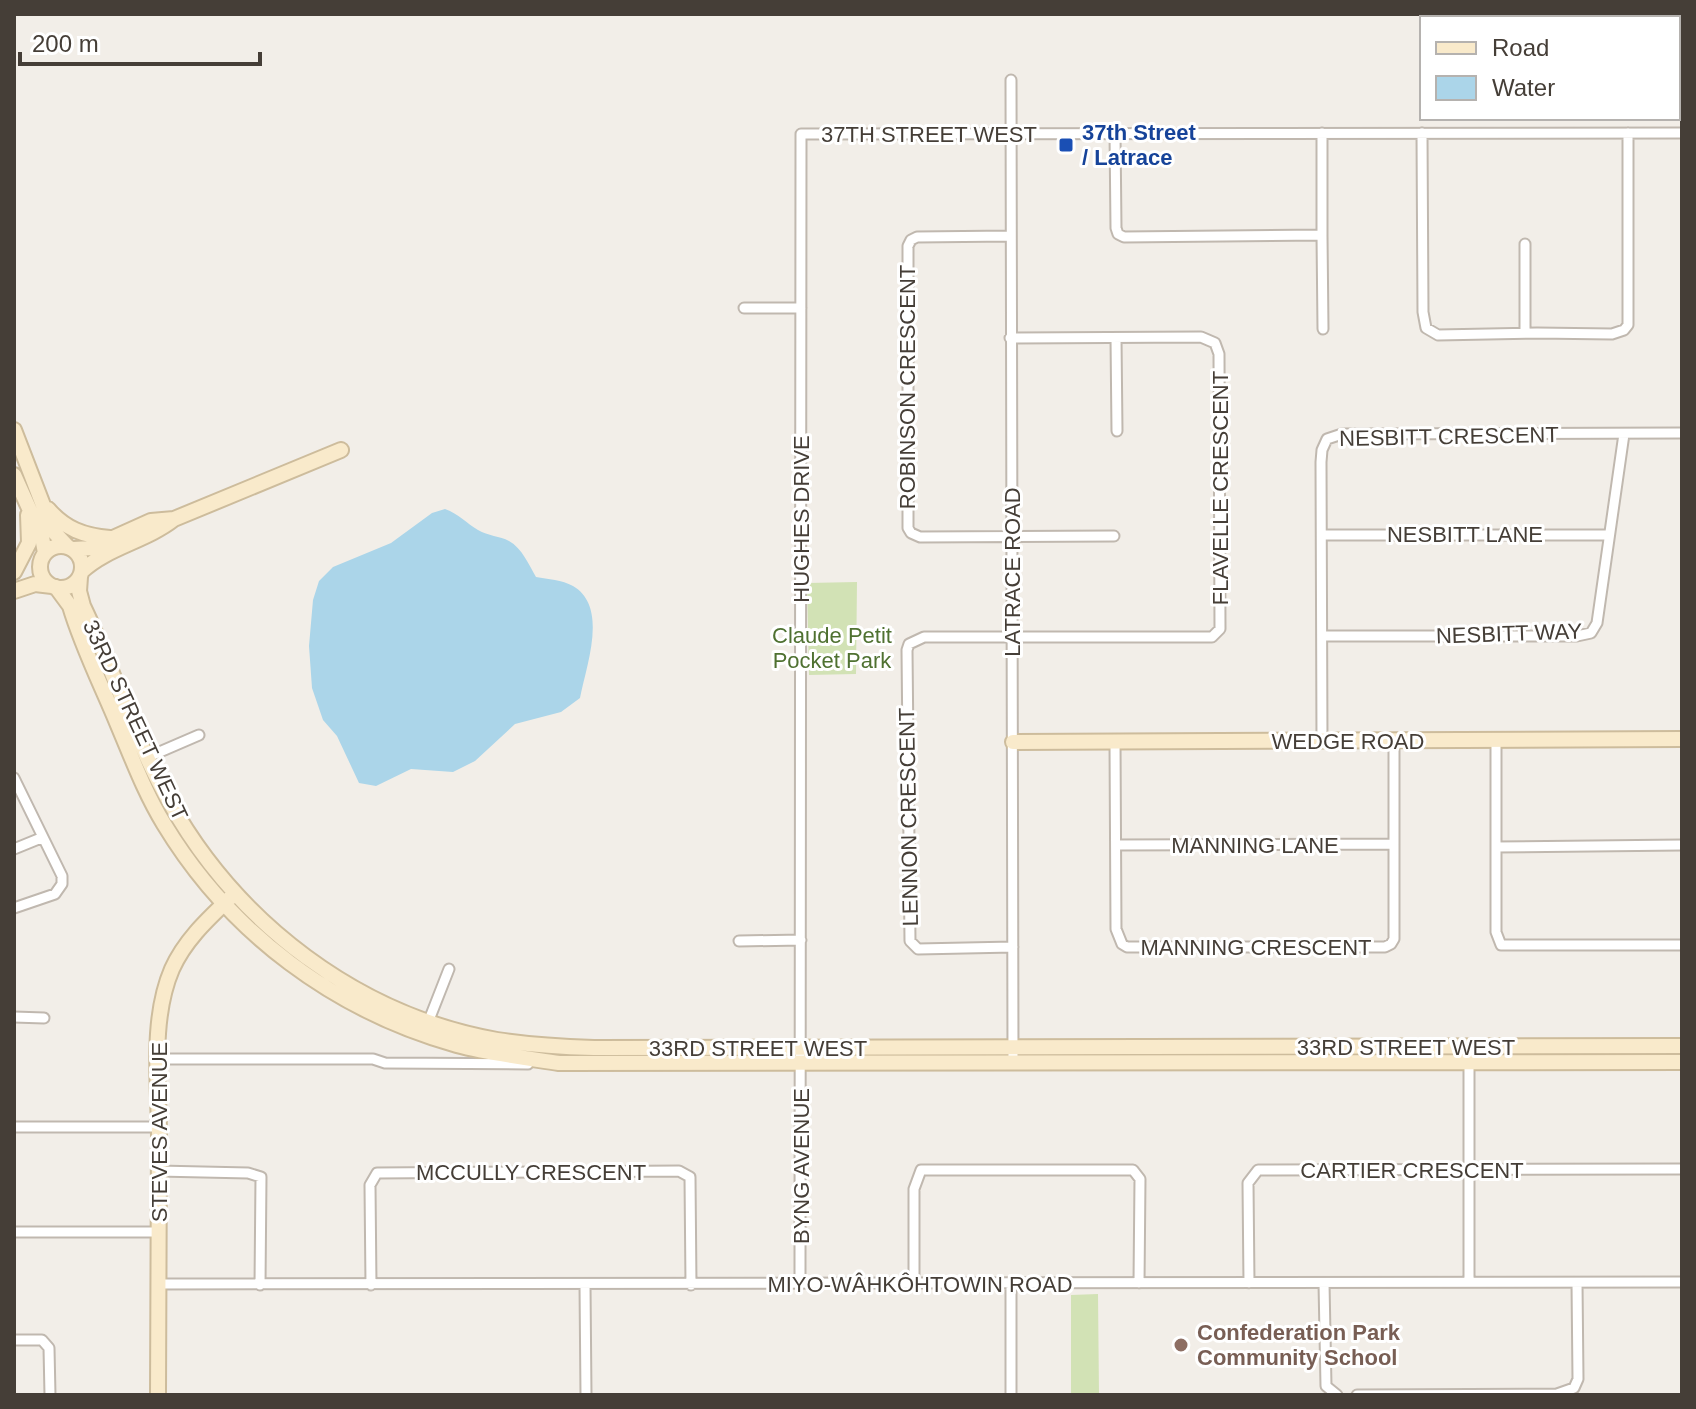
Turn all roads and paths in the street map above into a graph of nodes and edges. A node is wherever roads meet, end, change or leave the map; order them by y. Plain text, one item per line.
1 (1011, 80) dead end
2 (1115, 133) junction
3 (1322, 133) junction
4 (1422, 133) junction
5 (1628, 133) junction
6 (1682, 133) edge
7 (801, 134) joint
8 (1011, 134) junction
9 (1322, 235) junction
10 (1010, 236) junction
11 (1525, 244) dead end
12 (744, 308) dead end
13 (801, 308) junction
14 (1323, 329) dead end
15 (1525, 333) junction
16 (1010, 338) junction
17 (1116, 338) junction
18 (14, 430) edge
19 (1117, 431) dead end
20 (1682, 433) edge
21 (1624, 434) junction
22 (341, 450) dead end
23 (14, 475) edge
24 (24, 499) junction
25 (45, 505) junction
26 (174, 519) junction
27 (1322, 535) junction
28 (1609, 535) junction
29 (1114, 536) dead end
30 (1012, 537) junction
31 (114, 538) junction
32 (70, 548) junction
33 (42, 558) junction
34 (14, 572) edge
35 (81, 574) junction
36 (14, 579) edge
37 (54, 586) junction
38 (14, 591) edge
39 (1322, 636) junction
40 (1012, 637) junction
41 (199, 735) dead end
42 (1682, 739) edge
43 (1115, 741) junction
44 (1322, 741) junction
45 (1394, 741) junction
46 (1496, 741) junction
47 (1013, 742) junction
48 (148, 757) junction
49 (15, 782) edge
50 (41, 838) junction
51 (1394, 844) junction
52 (1116, 845) junction
53 (1682, 845) edge
54 (1496, 847) junction
55 (14, 849) edge
56 (229, 899) junction
57 (14, 908) edge
58 (801, 940) junction
59 (739, 941) dead end
60 (1682, 945) edge
61 (1013, 947) junction
62 (449, 969) dead end
63 (14, 1017) edge
64 (44, 1018) dead end
65 (429, 1020) junction
66 (1682, 1046) edge
67 (801, 1054) junction
68 (1013, 1055) junction
69 (1469, 1055) junction
70 (158, 1059) junction
71 (1682, 1062) edge
72 (559, 1063) junction
73 (14, 1127) edge
74 (158, 1127) junction
75 (1682, 1169) edge
76 (1469, 1170) junction
77 (158, 1171) junction
78 (14, 1232) edge
79 (158, 1232) junction
80 (1469, 1282) junction
81 (1682, 1282) edge
82 (914, 1283) junction
83 (1139, 1283) junction
84 (1249, 1283) junction
85 (1324, 1283) junction
86 (1577, 1283) junction
87 (158, 1284) junction
88 (800, 1284) junction
89 (1011, 1284) junction
90 (260, 1285) junction
91 (371, 1285) junction
92 (585, 1285) junction
93 (691, 1285) junction
94 (14, 1340) edge
95 (50, 1395) edge
96 (158, 1395) edge
97 (586, 1395) edge
98 (1011, 1395) edge
99 (1337, 1395) edge
100 (1357, 1395) edge

1 - 8 street, LATRACE ROAD
2 - 3 street, 37TH STREET WEST
2 - 8 street, 37TH STREET WEST
2 - 9 street
3 - 4 street, 37TH STREET WEST
3 - 9 street
4 - 5 street, 37TH STREET WEST
4 - 15 street
5 - 6 street, 37TH STREET WEST
5 - 15 street
7 - 8 street, 37TH STREET WEST
7 - 13 street, HUGHES DRIVE
8 - 10 street, LATRACE ROAD
9 - 14 street
10 - 16 street, LATRACE ROAD
10 - 30 street, ROBINSON CRESCENT
11 - 15 street
12 - 13 street
13 - 58 street, HUGHES DRIVE
16 - 17 street, FLAVELLE CRESCENT
16 - 30 street, LATRACE ROAD
17 - 19 street
17 - 40 street, FLAVELLE CRESCENT
18 - 25 main road, 33RD STREET WEST
20 - 21 street, NESBITT CRESCENT
21 - 27 street, NESBITT CRESCENT
21 - 28 street, NESBITT WAY
22 - 26 main road
23 - 24 main road, 33RD STREET WEST
24 - 33 main road, 33RD STREET WEST
24 - 34 main road
25 - 31 main road
25 - 32 main road, 33RD STREET WEST
26 - 31 main road
26 - 35 main road
27 - 28 street, NESBITT LANE
27 - 39 street, NESBITT CRESCENT
28 - 39 street, NESBITT WAY
29 - 30 street, ROBINSON CRESCENT
30 - 40 street, LATRACE ROAD
31 - 32 main road
32 - 33 main road
32 - 35 main road, 33RD STREET WEST
33 - 36 main road
33 - 37 main road, 33RD STREET WEST
35 - 37 main road
35 - 48 main road, 33RD STREET WEST
37 - 38 main road
37 - 56 main road, 33RD STREET WEST
39 - 44 street, NESBITT CRESCENT
40 - 47 street, LATRACE ROAD
40 - 61 street, LENNON CRESCENT
41 - 48 street
42 - 46 main road, WEDGE ROAD
43 - 44 main road, WEDGE ROAD
43 - 47 main road, WEDGE ROAD
43 - 52 street, MANNING CRESCENT
44 - 45 main road, WEDGE ROAD
45 - 46 main road, WEDGE ROAD
45 - 51 street, MANNING CRESCENT
46 - 54 street
47 - 61 street, LATRACE ROAD
48 - 56 main road, 33RD STREET WEST
49 - 50 street
50 - 55 street
50 - 57 street
51 - 52 street, MANNING LANE
51 - 52 street, MANNING CRESCENT
53 - 54 street
54 - 60 street
56 - 65 main road, 33RD STREET WEST
56 - 70 main road, STEVES AVENUE
56 - 72 main road, 33RD STREET WEST
58 - 59 street
58 - 67 street, HUGHES DRIVE
61 - 68 street, LATRACE ROAD
62 - 65 street
63 - 64 street
65 - 67 main road, 33RD STREET WEST
66 - 69 main road, 33RD STREET WEST
67 - 68 main road, 33RD STREET WEST
67 - 72 main road, 33RD STREET WEST
67 - 88 street, BYNG AVENUE
68 - 69 main road, 33RD STREET WEST
69 - 71 main road, 33RD STREET WEST
69 - 76 street
70 - 72 street, 33RD STREET WEST
70 - 74 main road, STEVES AVENUE
73 - 74 street
74 - 77 main road, STEVES AVENUE
75 - 76 street, CARTIER CRESCENT
76 - 80 street
76 - 84 street, CARTIER CRESCENT
77 - 79 main road, STEVES AVENUE
77 - 90 street
78 - 79 street
79 - 87 main road, STEVES AVENUE
80 - 85 street, MIYO-WÂHKÔHTOWIN ROAD
80 - 86 street, MIYO-WÂHKÔHTOWIN ROAD
81 - 86 street, MIYO-WÂHKÔHTOWIN ROAD
82 - 83 street
82 - 88 street, MIYO-WÂHKÔHTOWIN ROAD
82 - 89 street, MIYO-WÂHKÔHTOWIN ROAD
83 - 84 street, MIYO-WÂHKÔHTOWIN ROAD
83 - 89 street, MIYO-WÂHKÔHTOWIN ROAD
84 - 85 street, MIYO-WÂHKÔHTOWIN ROAD
85 - 99 street
86 - 100 street
87 - 90 street, MIYO-WÂHKÔHTOWIN ROAD
87 - 96 main road, STEVES AVENUE
88 - 93 street, MIYO-WÂHKÔHTOWIN ROAD
89 - 98 street
90 - 91 street, MIYO-WÂHKÔHTOWIN ROAD
91 - 92 street, MIYO-WÂHKÔHTOWIN ROAD
91 - 93 street, MCCULLY CRESCENT
92 - 93 street, MIYO-WÂHKÔHTOWIN ROAD
92 - 97 street
94 - 95 street

